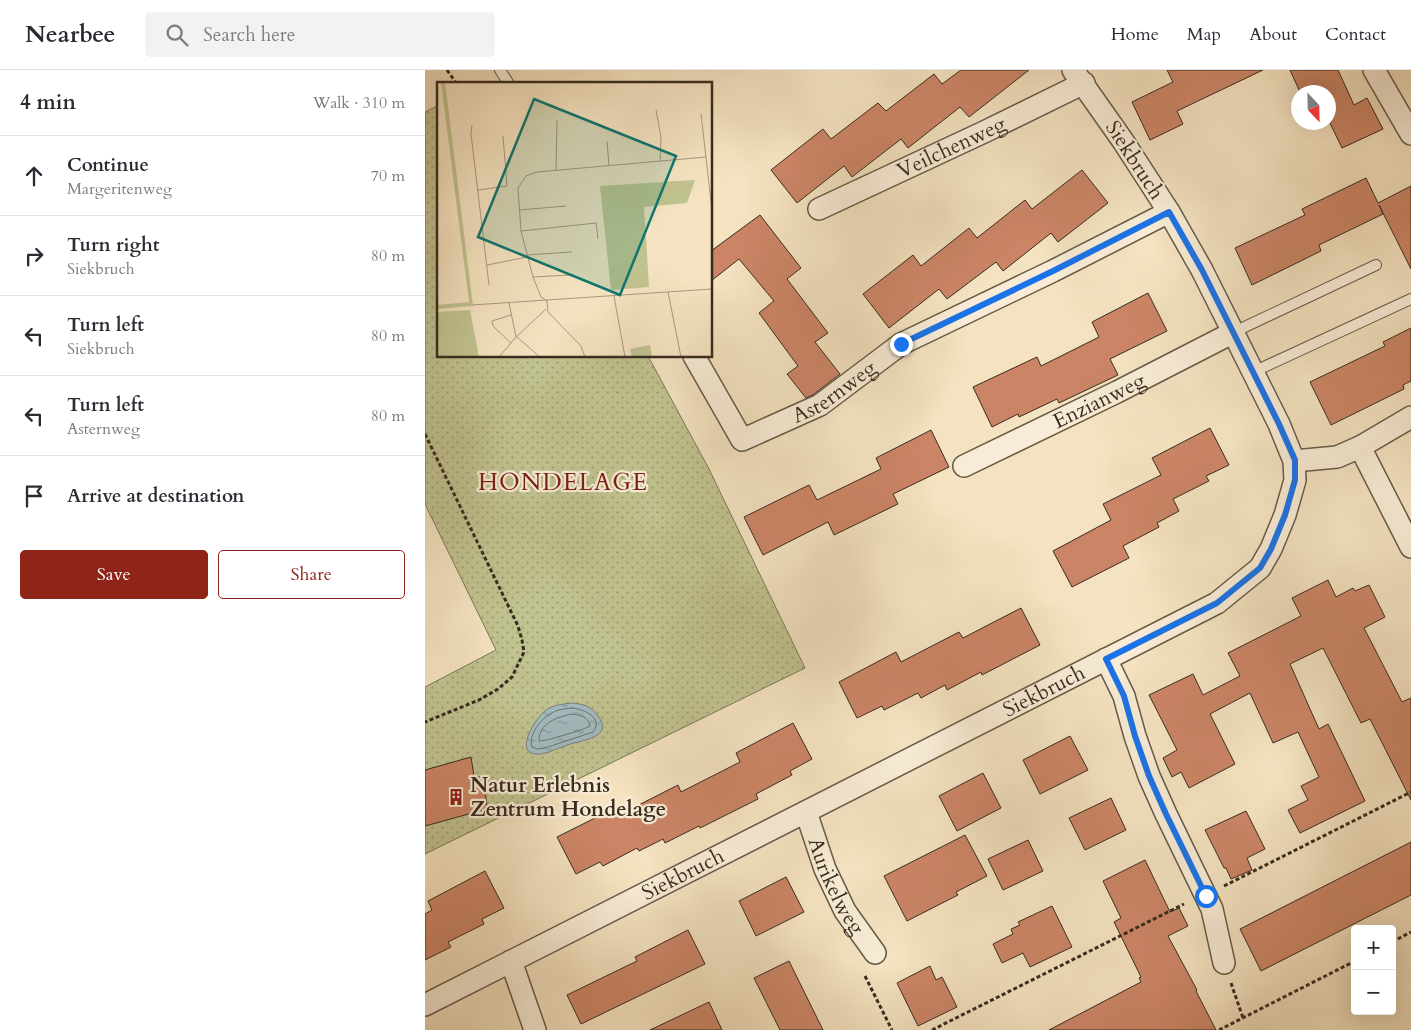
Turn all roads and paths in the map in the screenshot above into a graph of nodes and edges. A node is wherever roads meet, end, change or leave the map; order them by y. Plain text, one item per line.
1 (447, 70) edge
2 (500, 70) edge
3 (1375, 70) edge
4 (1078, 77) edge
5 (456, 82) edge
6 (508, 82) edge
7 (1411, 134) edge
8 (819, 209) dead end
9 (1169, 212) junction
10 (1376, 265) dead end
11 (1411, 299) edge
12 (1234, 332) junction
13 (695, 358) edge
14 (1253, 372) junction
15 (1411, 417) edge
16 (425, 434) edge
17 (1360, 447) junction
18 (1295, 460) junction
19 (964, 466) dead end
20 (1411, 547) edge
21 (1106, 659) junction
22 (425, 722) edge
23 (1411, 792) edge
24 (806, 812) junction
25 (1206, 896) junction
26 (1411, 932) edge
27 (1396, 940) edge
28 (875, 953) dead end
29 (511, 961) junction
30 (1224, 963) joint
31 (1351, 963) edge
32 (865, 976) dead end
33 (425, 1005) edge
34 (1243, 1018) junction
35 (535, 1030) edge
36 (892, 1030) edge
37 (932, 1030) edge
38 (1219, 1030) edge

1 - 5 path
2 - 6 lane
3 - 7 street
4 - 8 street, Veilchenweg
4 - 9 street, Siekbruch
9 - 12 street, Siekbruch
9 - 13 street, Asternweg
10 - 12 lane
11 - 14 lane
12 - 14 street, Siekbruch
12 - 19 street, Enzianweg
14 - 18 street, Siekbruch
15 - 17 street
16 - 22 path
17 - 18 street
17 - 20 street
18 - 21 street, Siekbruch
21 - 24 street, Siekbruch
21 - 25 street
23 - 25 path
24 - 28 street, Aurikelweg
24 - 29 street, Siekbruch
25 - 30 street
25 - 37 path
26 - 27 path
29 - 33 street, Siekbruch
29 - 35 street
30 - 34 path
31 - 34 path
32 - 36 path
34 - 38 path

